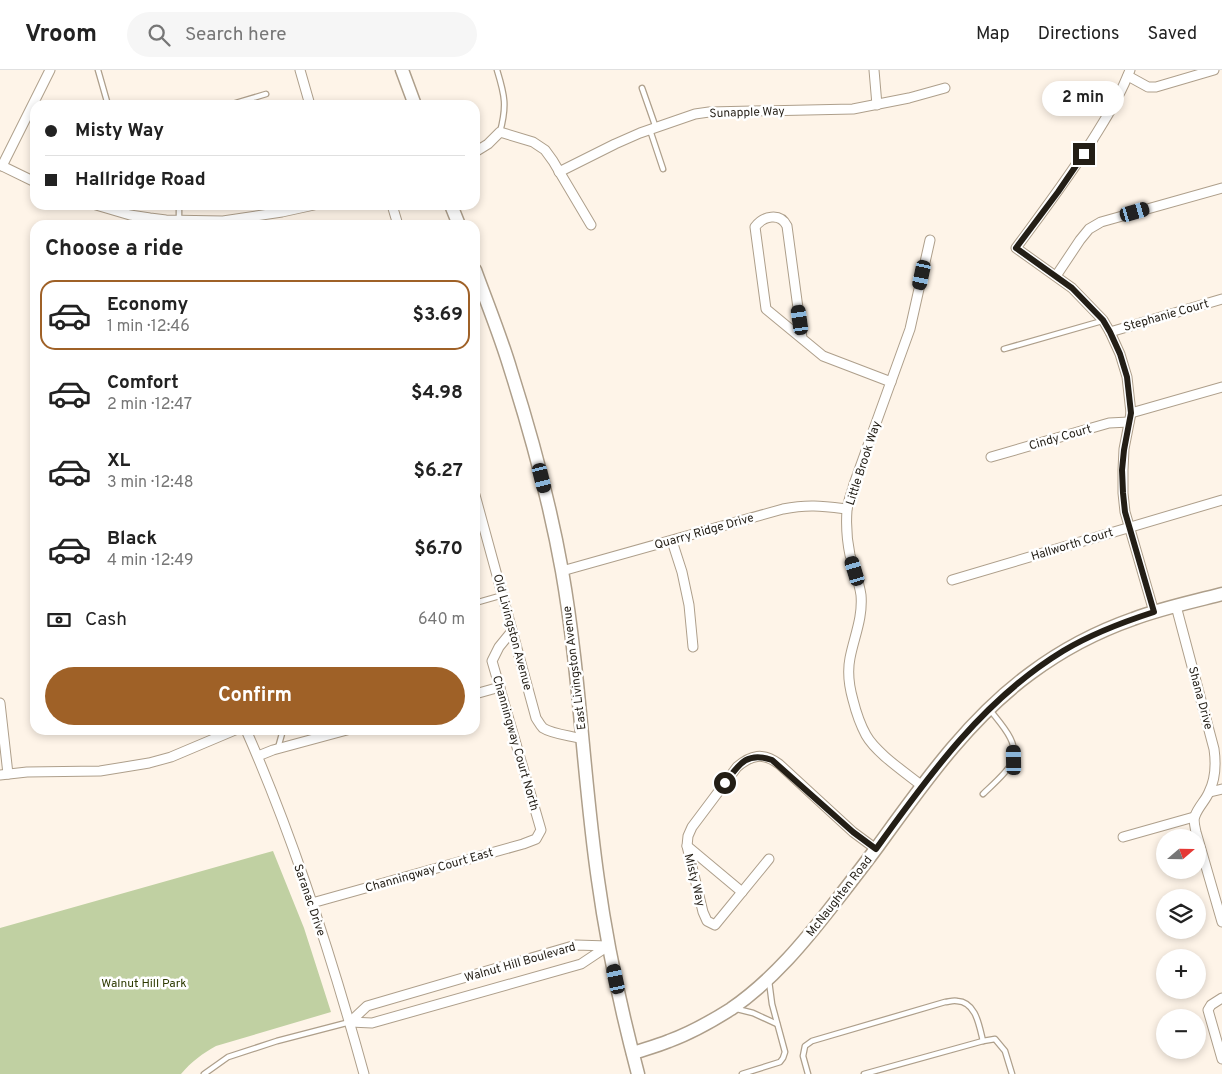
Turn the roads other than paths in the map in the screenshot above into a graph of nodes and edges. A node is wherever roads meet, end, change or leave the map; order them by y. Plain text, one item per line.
1 (50, 70) edge
2 (98, 70) edge
3 (300, 70) edge
4 (402, 70) edge
5 (497, 70) edge
6 (874, 70) edge
7 (1214, 70) edge
8 (1129, 73) edge
9 (642, 88) dead end
10 (945, 88) dead end
11 (266, 94) dead end
12 (35, 100) edge
13 (107, 100) edge
14 (246, 100) edge
15 (309, 100) edge
16 (413, 100) edge
17 (877, 105) junction
18 (30, 109) edge
19 (653, 129) junction
20 (500, 132) junction
21 (480, 149) edge
22 (1, 165) edge
23 (663, 169) dead end
24 (559, 172) junction
25 (30, 180) edge
26 (1222, 188) edge
27 (113, 210) edge
28 (179, 210) edge
29 (274, 210) edge
30 (144, 220) edge
31 (179, 220) edge
32 (228, 220) edge
33 (591, 225) dead end
34 (930, 240) dead end
35 (1056, 276) junction
36 (480, 284) edge
37 (1222, 299) edge
38 (1103, 320) junction
39 (1110, 332) junction
40 (802, 338) junction
41 (1004, 349) dead end
42 (891, 382) junction
43 (1222, 387) edge
44 (1130, 418) junction
45 (991, 457) dead end
46 (1222, 500) edge
47 (847, 509) junction
48 (480, 513) edge
49 (1130, 527) junction
50 (672, 540) junction
51 (562, 572) junction
52 (952, 580) dead end
53 (1222, 594) edge
54 (503, 596) junction
55 (480, 602) edge
56 (1176, 606) junction
57 (1154, 612) junction
58 (512, 631) junction
59 (693, 647) dead end
60 (500, 687) junction
61 (480, 693) edge
62 (0, 703) edge
63 (989, 709) junction
64 (223, 735) edge
65 (248, 735) edge
66 (281, 735) edge
67 (328, 735) edge
68 (582, 739) junction
69 (277, 748) junction
70 (258, 756) junction
71 (4, 774) edge
72 (922, 786) junction
73 (1222, 790) edge
74 (1210, 792) junction
75 (983, 794) dead end
76 (1194, 817) junction
77 (542, 830) joint
78 (1123, 838) dead end
79 (687, 846) junction
80 (876, 849) junction
81 (769, 859) dead end
82 (742, 892) junction
83 (312, 903) junction
84 (1222, 922) edge
85 (608, 946) junction
86 (768, 978) junction
87 (1222, 998) edge
88 (732, 1008) junction
89 (350, 1022) junction
90 (777, 1024) junction
91 (983, 1040) junction
92 (633, 1053) junction
93 (1222, 1060) edge
94 (204, 1074) edge
95 (364, 1074) edge
96 (638, 1074) edge
97 (742, 1074) edge
98 (808, 1074) edge
99 (864, 1074) edge
100 (1012, 1074) edge

1 - 12 street
2 - 13 lane
3 - 15 street
4 - 16 main road
5 - 20 lane
6 - 17 street
7 - 8 street
8 - 35 street
9 - 19 lane
10 - 17 street, Sunapple Way
11 - 14 lane
17 - 19 street, Sunapple Way
18 - 22 street
19 - 23 lane
19 - 24 street, Sunapple Way
20 - 21 street
20 - 24 street
22 - 25 street
24 - 33 street
26 - 35 street
27 - 30 street
28 - 31 lane
29 - 32 street
34 - 42 street, Little Brook Way
35 - 38 street
36 - 51 main road, East Livingston Avenue
37 - 39 street, Stephanie Court
38 - 39 street
38 - 41 lane
39 - 44 street
40 - 40 street
40 - 42 street
42 - 47 street, Little Brook Way
43 - 44 street, Cindy Court
44 - 45 street, Cindy Court
44 - 49 street
46 - 49 street, Hallworth Court
47 - 50 street, Quarry Ridge Drive
47 - 72 street, Little Brook Way
48 - 54 street, Old Livingston Avenue
49 - 52 street, Hallworth Court
49 - 57 street
50 - 51 street, Quarry Ridge Drive
50 - 59 street
51 - 68 main road, East Livingston Avenue
53 - 56 main road, McNaughten Road
54 - 55 lane
54 - 58 street, Old Livingston Avenue
56 - 57 main road, McNaughten Road
56 - 74 street, Shana Drive
57 - 63 main road, McNaughten Road
58 - 60 street, Channingway Court North
58 - 68 street, Old Livingston Avenue
60 - 61 street
60 - 77 street, Channingway Court North
62 - 71 street
63 - 72 main road, McNaughten Road
63 - 75 lane
64 - 71 street
65 - 70 street, Saranac Drive
66 - 69 lane
67 - 69 street
68 - 85 main road, East Livingston Avenue
69 - 70 street
70 - 83 street, Saranac Drive
72 - 80 main road, McNaughten Road
73 - 74 street
74 - 76 street, Shana Drive
76 - 78 street
76 - 84 street
77 - 83 street, Channingway Court East
79 - 80 street, Misty Way
79 - 82 street, Misty Way
79 - 82 street, Misty Way
80 - 86 main road, McNaughten Road
81 - 82 street, Misty Way
83 - 89 street, Saranac Drive
85 - 89 street, Walnut Hill Boulevard
85 - 89 street, Walnut Hill Boulevard
85 - 92 main road, East Livingston Avenue
86 - 88 main road, McNaughten Road
86 - 90 lane
87 - 93 street
88 - 90 lane
88 - 92 main road, McNaughten Road
89 - 94 lane, Walnut Hill Boulevard
89 - 95 street, Saranac Drive
90 - 97 lane
91 - 98 lane
91 - 99 lane
91 - 100 lane
92 - 96 main road, East Livingston Avenue

